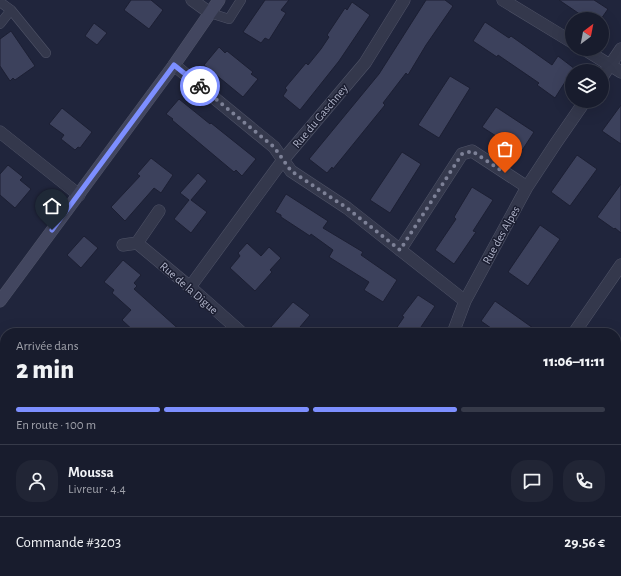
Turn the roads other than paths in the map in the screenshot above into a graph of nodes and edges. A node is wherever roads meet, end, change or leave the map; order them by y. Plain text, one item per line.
1 (192, 0) edge
2 (218, 0) edge
3 (241, 0) edge
4 (404, 0) edge
5 (503, 0) edge
6 (0, 2) edge
7 (11, 10) junction
8 (210, 13) junction
9 (0, 24) edge
10 (565, 38) edge
11 (621, 49) edge
12 (46, 53) dead end
13 (595, 56) edge
14 (174, 65) junction
15 (610, 65) junction
16 (621, 72) edge
17 (580, 108) edge
18 (0, 132) edge
19 (283, 160) junction
20 (527, 187) junction
21 (79, 195) junction
22 (159, 211) dead end
23 (137, 243) junction
24 (123, 245) dead end
25 (400, 250) junction
26 (621, 265) edge
27 (190, 287) junction
28 (0, 301) edge
29 (465, 301) junction
30 (236, 328) edge
31 (455, 328) edge
32 (577, 328) edge

1 - 8 street
2 - 8 street
3 - 8 lane
4 - 19 street, Rue du Gaschney
5 - 10 street
6 - 7 lane
7 - 9 lane
7 - 12 lane
8 - 14 street
11 - 15 street
13 - 15 street
14 - 19 street
14 - 21 street
15 - 16 street
17 - 20 street, Rue des Alpes
18 - 21 street
19 - 25 street
19 - 27 street, Rue du Gaschney
20 - 25 street
20 - 29 street, Rue des Alpes
21 - 28 street
22 - 23 street
23 - 24 street
23 - 27 street, Rue de la Digue
25 - 29 street
26 - 32 street
27 - 30 street, Rue de la Digue
29 - 31 street, Rue des Alpes

